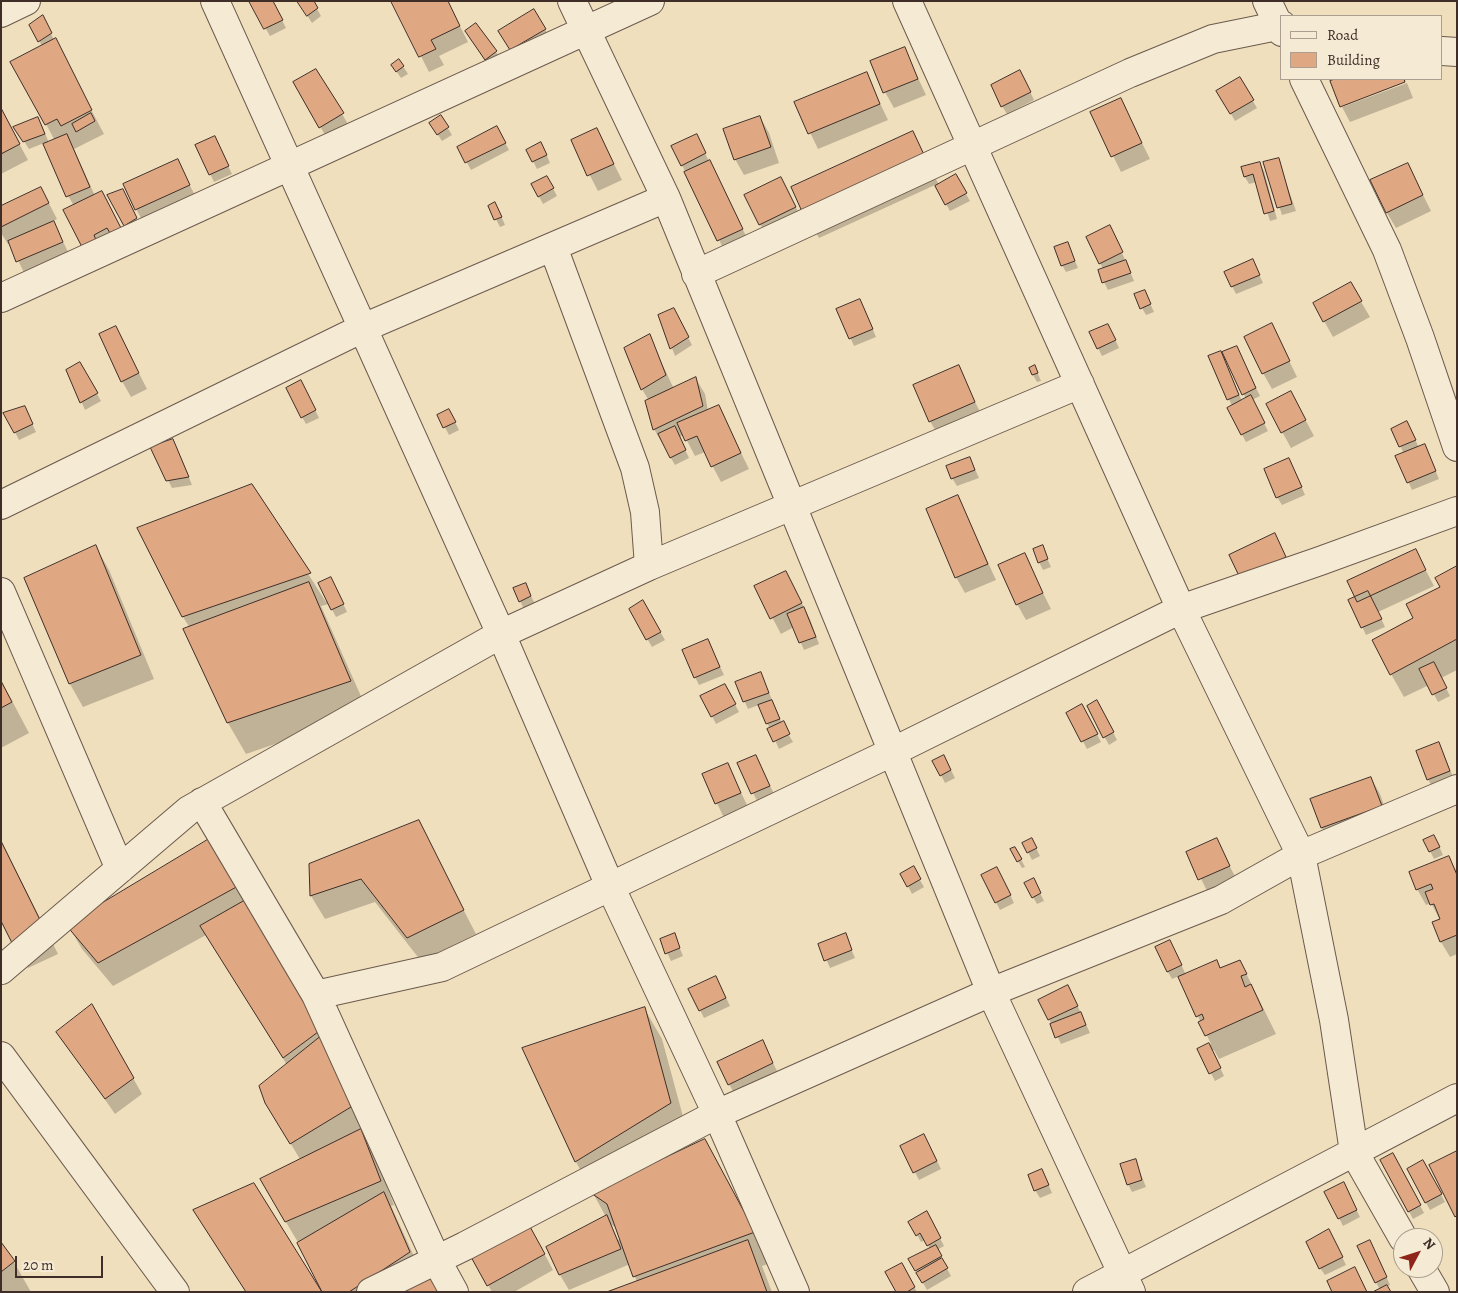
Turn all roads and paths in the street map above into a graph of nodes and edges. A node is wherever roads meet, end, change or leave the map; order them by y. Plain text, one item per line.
1 (26, 1) edge
2 (215, 1) edge
3 (572, 1) edge
4 (650, 1) edge
5 (907, 1) edge
6 (1, 13) edge
7 (1277, 21) edge
8 (586, 31) junction
9 (1443, 51) edge
10 (1457, 52) edge
11 (1304, 80) edge
12 (972, 145) junction
13 (290, 167) junction
14 (666, 198) junction
15 (553, 247) junction
16 (696, 274) junction
17 (1, 298) edge
18 (363, 328) junction
19 (1080, 384) junction
20 (1457, 448) edge
21 (1, 505) edge
22 (793, 506) junction
23 (1457, 511) edge
24 (650, 566) junction
25 (1, 592) edge
26 (1181, 609) junction
27 (500, 634) junction
28 (892, 752) junction
29 (1457, 789) edge
30 (202, 802) junction
31 (1301, 855) junction
32 (120, 869) junction
33 (610, 886) junction
34 (1, 970) edge
35 (991, 992) junction
36 (316, 996) junction
37 (1, 1056) edge
38 (1457, 1098) edge
39 (717, 1114) junction
40 (1354, 1152) junction
41 (1397, 1228) edge
42 (437, 1261) junction
43 (1427, 1278) edge
44 (1126, 1282) edge
45 (175, 1292) edge
46 (371, 1292) edge
47 (454, 1292) edge
48 (795, 1292) edge
49 (1087, 1292) edge
50 (1435, 1292) edge

1 - 6 street
2 - 13 street
3 - 8 street
4 - 8 street
5 - 12 street
7 - 12 street
8 - 13 street
8 - 14 street
9 - 10 street
11 - 20 street
12 - 16 street
12 - 19 street
13 - 17 street
13 - 18 street
14 - 15 street
14 - 16 street
15 - 18 street
15 - 24 street
16 - 22 street
18 - 21 street
18 - 27 street
19 - 22 street
19 - 26 street
22 - 24 street
22 - 28 street
23 - 26 street
24 - 27 street
25 - 32 street
26 - 28 street
26 - 31 street
27 - 30 street
27 - 33 street
28 - 33 street
28 - 35 street
29 - 31 street
30 - 32 street
30 - 36 street
31 - 35 street
31 - 40 street
32 - 34 street
33 - 36 street
33 - 39 street
35 - 39 street
35 - 44 street
36 - 42 street
37 - 45 street
38 - 40 street
39 - 42 street
39 - 48 street
40 - 41 street
40 - 44 street
42 - 46 street
42 - 47 street
43 - 50 street
44 - 49 street

